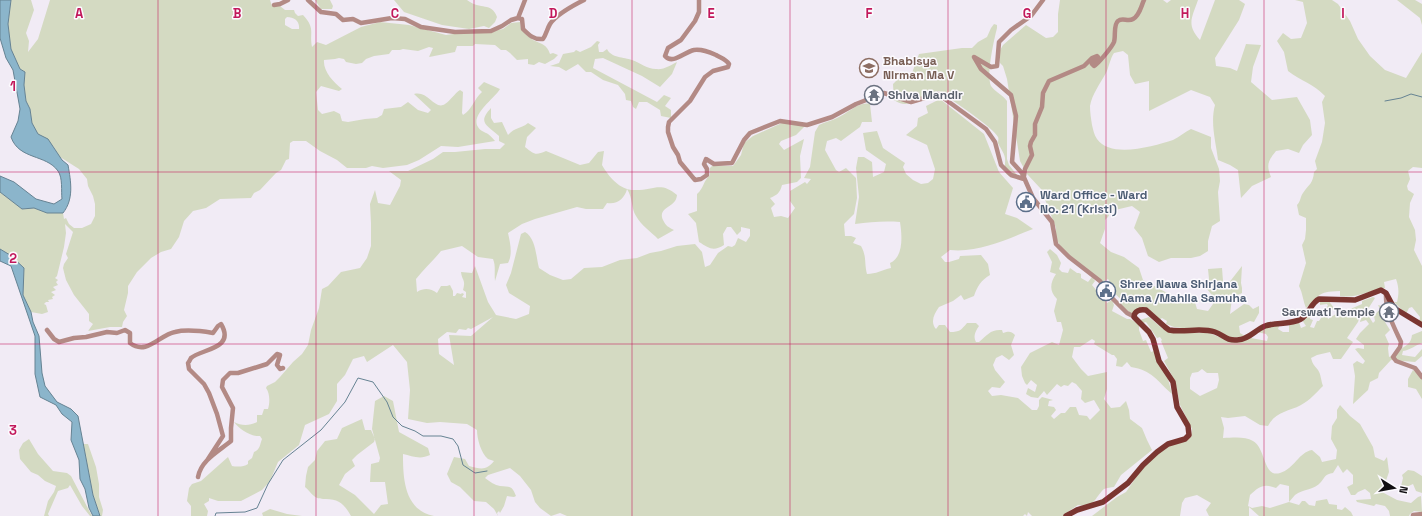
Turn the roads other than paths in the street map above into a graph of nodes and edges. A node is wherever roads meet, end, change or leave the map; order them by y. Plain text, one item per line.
1 (288, 0) edge
2 (308, 0) edge
3 (525, 0) edge
4 (584, 0) edge
5 (699, 0) edge
6 (1043, 0) edge
7 (1144, 0) edge
8 (274, 5) dead end
9 (518, 18) junction
10 (1024, 178) junction
11 (1386, 293) junction
12 (1133, 316) junction
13 (1422, 325) edge
14 (47, 330) dead end
15 (283, 368) dead end
16 (1422, 376) edge
17 (208, 459) junction
18 (198, 477) dead end
19 (1422, 514) edge
20 (1066, 516) edge
21 (1417, 516) edge

1 - 8 street
2 - 9 street
3 - 9 street
4 - 9 street
5 - 10 street
6 - 10 street
7 - 10 street
10 - 12 street
11 - 12 main road
11 - 13 main road
11 - 16 street
12 - 20 main road
14 - 17 street
15 - 17 street
17 - 18 street
19 - 21 street

